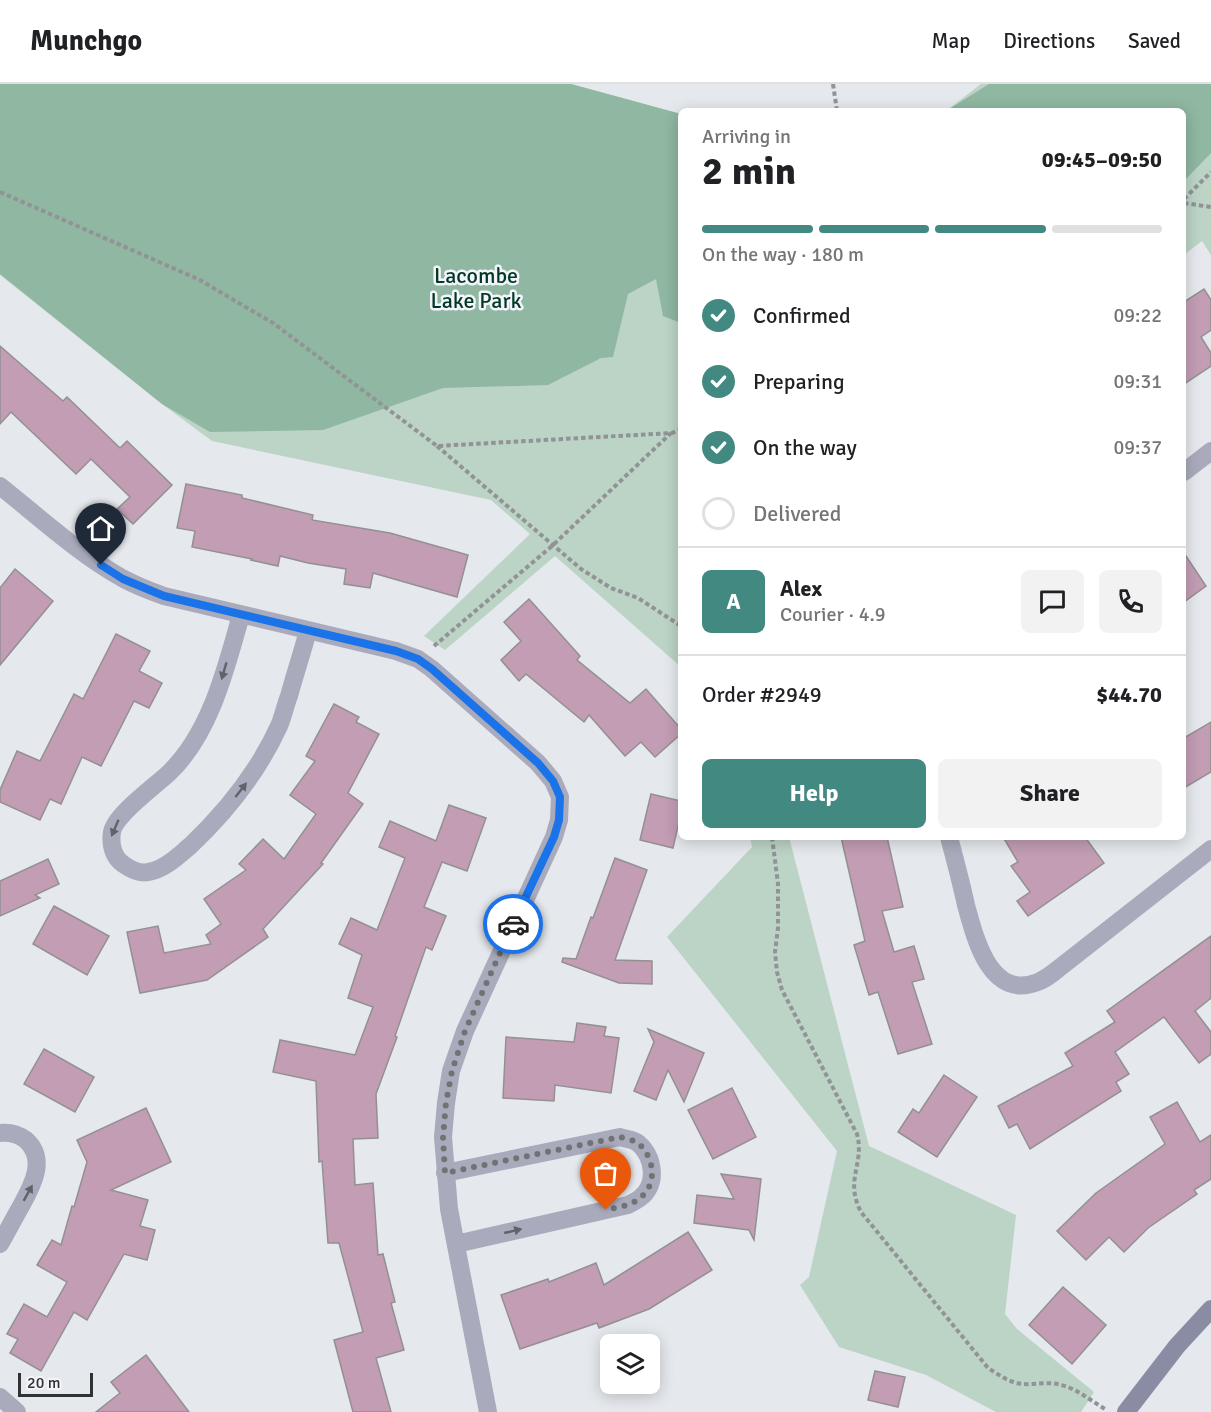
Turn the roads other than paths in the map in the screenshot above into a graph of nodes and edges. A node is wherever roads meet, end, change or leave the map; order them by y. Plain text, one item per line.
1 (1211, 451) edge
2 (1186, 470) edge
3 (0, 486) edge
4 (241, 615) junction
5 (308, 631) junction
6 (950, 840) edge
7 (1211, 849) edge
8 (0, 1133) edge
9 (445, 1173) junction
10 (0, 1244) edge
11 (456, 1244) junction
12 (1211, 1309) edge
13 (0, 1397) edge
14 (17, 1412) edge
15 (488, 1412) edge
16 (1126, 1412) edge

1 - 2 street
3 - 4 street
4 - 5 street
4 -> 5 street
5 - 9 street
6 - 7 street
10 -> 8 street
9 - 11 street
11 -> 9 street
11 - 15 street
12 - 16 street
13 - 14 street

